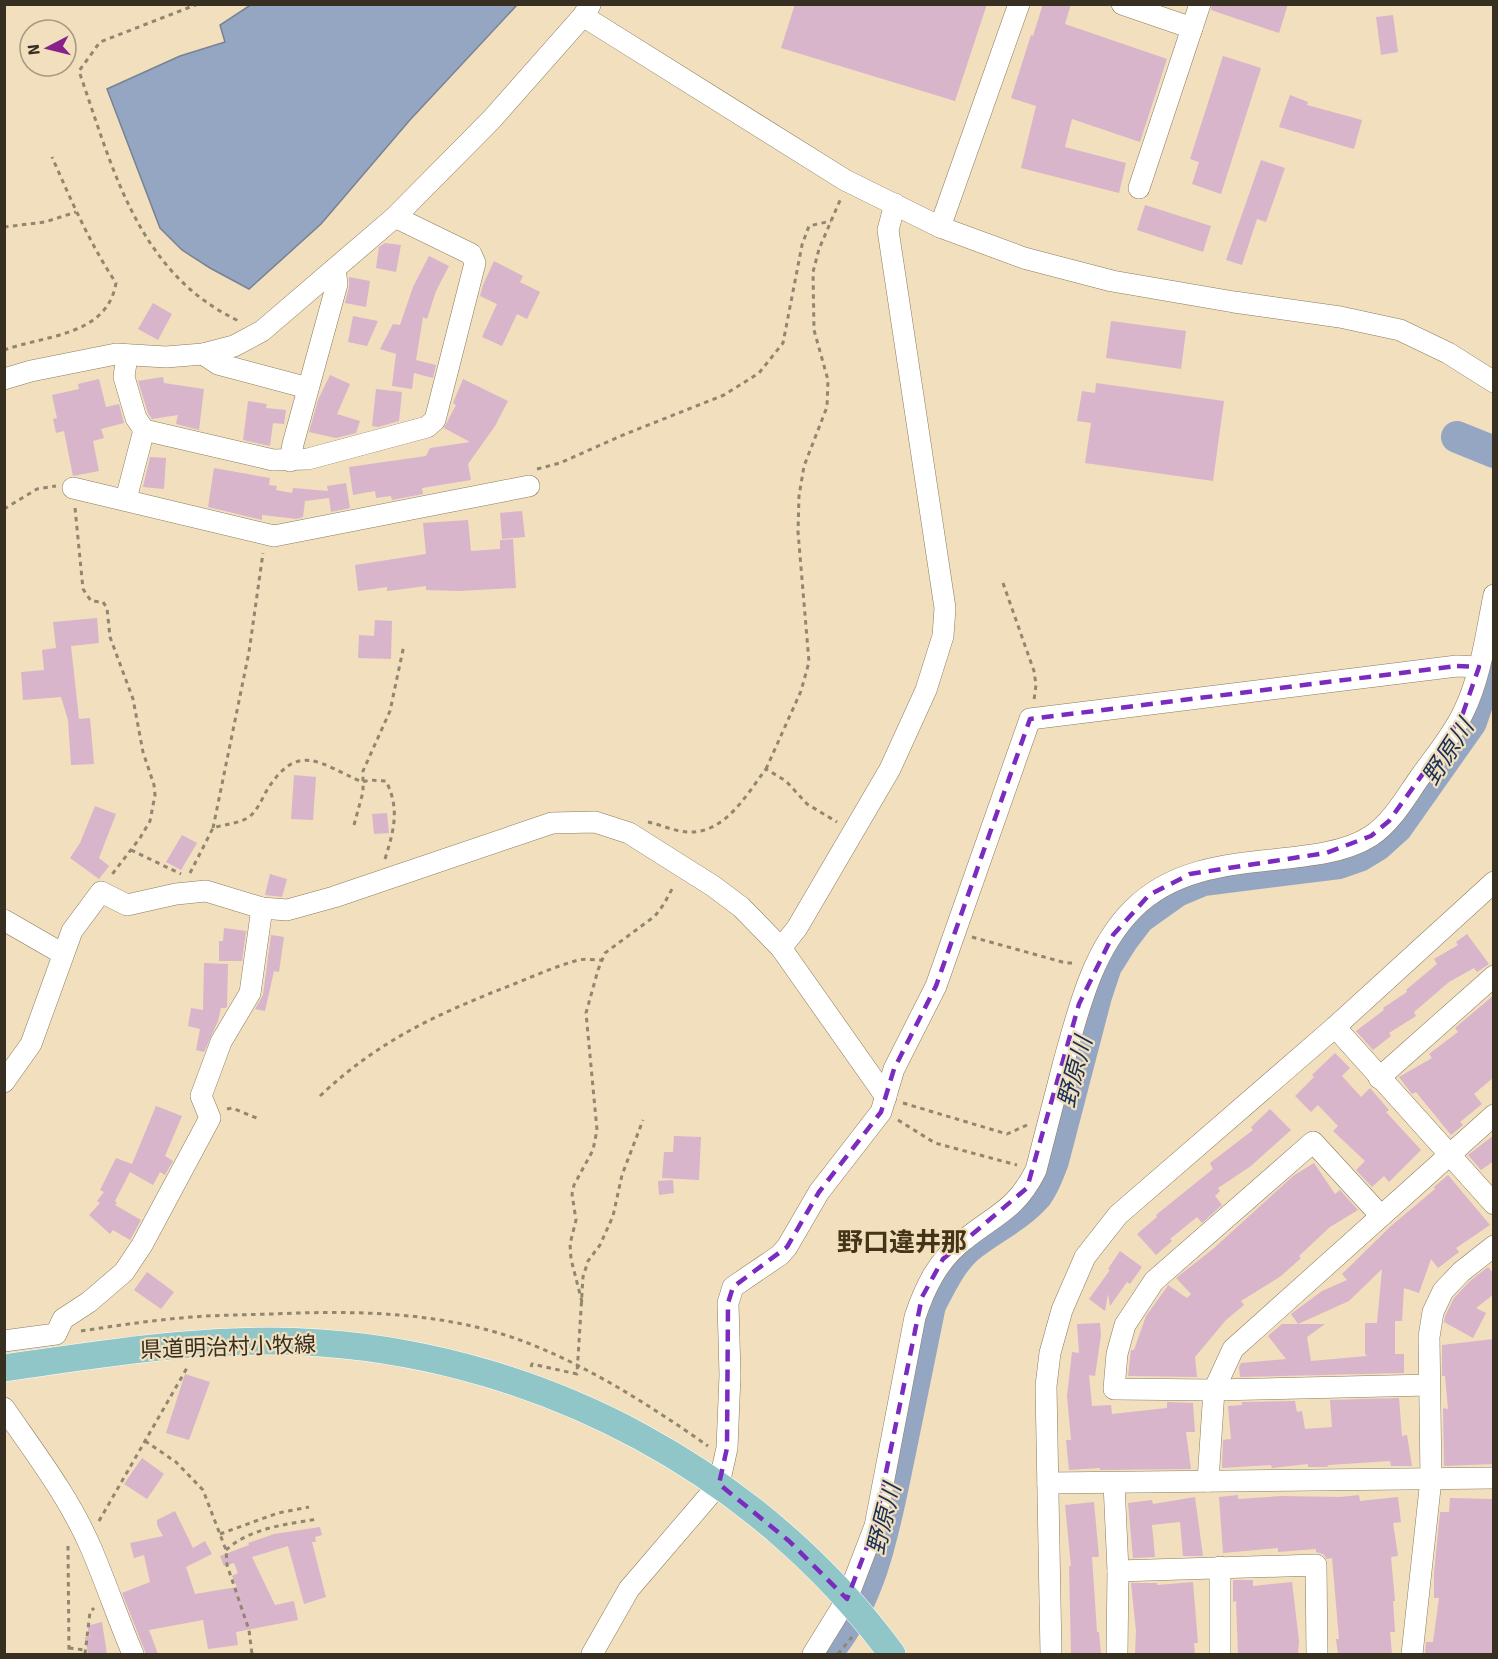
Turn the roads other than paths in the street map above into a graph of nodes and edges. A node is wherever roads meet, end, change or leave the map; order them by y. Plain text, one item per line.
1 (1019, 4) edge
2 (1122, 4) edge
3 (1200, 4) edge
4 (587, 10) edge
5 (1192, 28) junction
6 (1139, 188) dead end
7 (895, 204) junction
8 (395, 217) junction
9 (940, 227) junction
10 (335, 269) junction
11 (203, 354) junction
12 (127, 355) junction
13 (4, 379) edge
14 (1494, 381) edge
15 (308, 388) junction
16 (144, 430) junction
17 (290, 461) junction
18 (529, 486) dead end
19 (73, 488) road end
20 (126, 499) junction
21 (1494, 595) edge
22 (1479, 667) junction
23 (1494, 882) edge
24 (262, 908) junction
25 (4, 920) edge
26 (781, 948) junction
27 (63, 954) junction
28 (1494, 976) edge
29 (1335, 1027) junction
30 (1379, 1078) junction
31 (4, 1082) edge
32 (884, 1103) junction
33 (1494, 1115) edge
34 (1450, 1154) junction
35 (1494, 1204) edge
36 (1381, 1216) junction
37 (1494, 1246) edge
38 (4, 1341) edge
39 (4, 1368) edge
40 (1429, 1385) junction
41 (1214, 1390) junction
42 (4, 1408) edge
43 (1494, 1478) edge
44 (1431, 1479) junction
45 (1208, 1481) junction
46 (1048, 1483) junction
47 (1114, 1483) junction
48 (719, 1484) junction
49 (1220, 1567) junction
50 (1118, 1571) junction
51 (853, 1606) junction
52 (133, 1654) edge
53 (592, 1654) edge
54 (813, 1654) edge
55 (892, 1654) edge
56 (1051, 1654) edge
57 (1117, 1654) edge
58 (1220, 1654) edge
59 (1317, 1654) edge
60 (1412, 1654) edge

1 - 9 street
2 - 5 street
3 - 5 street
4 - 7 street
4 - 8 street
5 - 6 street
7 - 9 street
7 - 26 street
8 - 10 street
8 - 17 street
9 - 14 street
10 - 11 street
10 - 15 street
11 - 12 street
11 - 15 street
12 - 13 street
12 - 16 street
15 - 17 street
16 - 17 street
16 - 20 street
18 - 20 street
19 - 20 street
21 - 22 street
22 - 32 street
22 - 51 street
23 - 29 street
24 - 26 street
24 - 27 street
24 - 38 street
25 - 27 street
26 - 32 street
27 - 31 street
28 - 30 street
29 - 30 street
29 - 46 street
30 - 34 street
32 - 48 street
33 - 34 street
34 - 35 street
34 - 36 street
36 - 41 street
36 - 41 street
37 - 40 street
39 - 48 main road, 県道明治村小牧線
40 - 41 street
40 - 44 street
41 - 45 street
42 - 52 street
43 - 44 street
44 - 45 street
44 - 60 street
45 - 47 street
46 - 47 street
46 - 56 street
47 - 50 street
48 - 51 main road, 県道明治村小牧線
48 - 53 street
49 - 50 street
49 - 58 street
49 - 59 street
50 - 57 street
51 - 54 street
51 - 55 main road, 県道明治村小牧線

